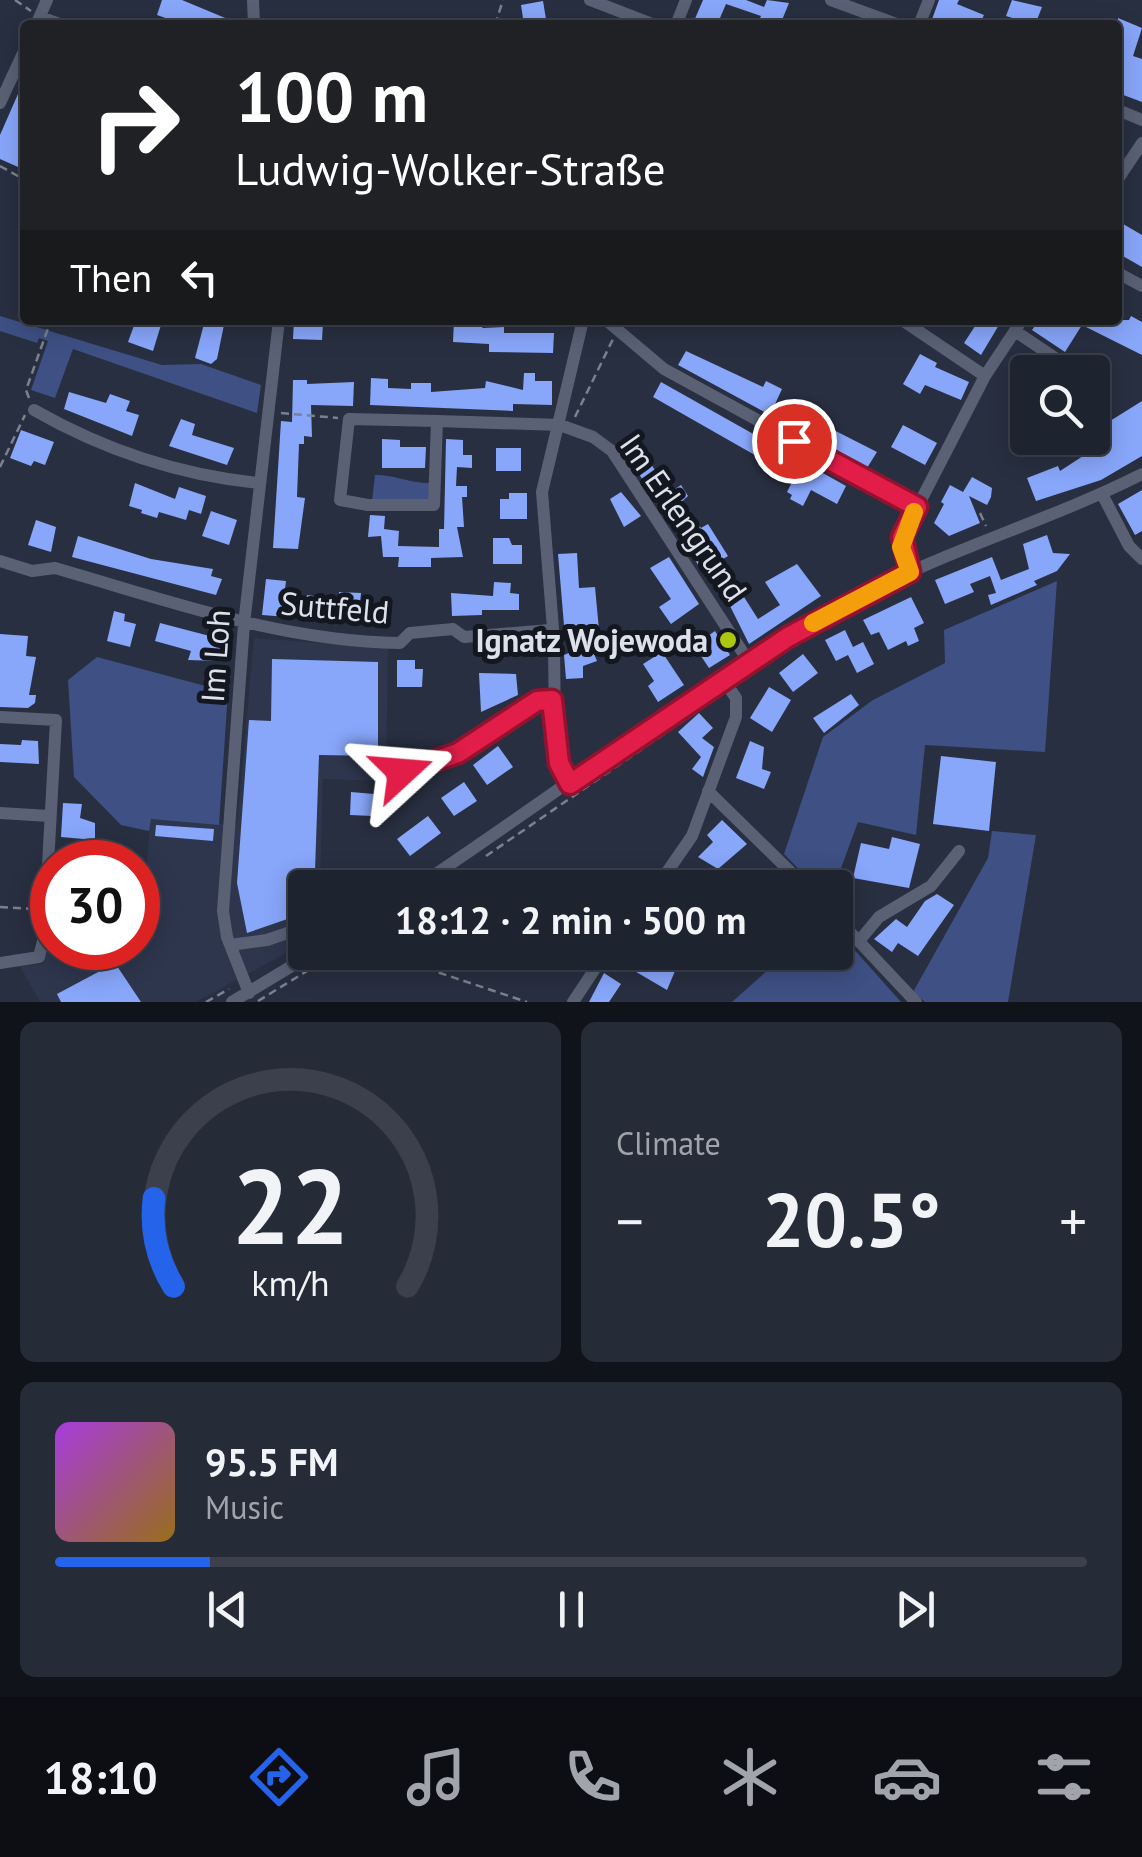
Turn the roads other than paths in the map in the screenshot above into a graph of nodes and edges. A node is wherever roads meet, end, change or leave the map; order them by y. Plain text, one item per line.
1 (590, 0) edge
2 (832, 0) edge
3 (642, 20) edge
4 (885, 20) edge
5 (20, 60) edge
6 (0, 103) edge
7 (1142, 143) edge
8 (1122, 174) edge
9 (278, 325) edge
10 (583, 325) edge
11 (612, 325) edge
12 (909, 325) edge
13 (1019, 326) edge
14 (1055, 355) edge
15 (985, 376) junction
16 (34, 410) road end
17 (438, 421) junction
18 (565, 426) junction
19 (1142, 474) edge
20 (259, 483) junction
21 (1102, 494) junction
22 (917, 507) junction
23 (1142, 559) edge
24 (0, 561) edge
25 (910, 572) junction
26 (244, 624) junction
27 (550, 630) junction
28 (749, 662) junction
29 (726, 684) junction
30 (552, 700) junction
31 (0, 717) edge
32 (402, 772) dead end
33 (570, 784) junction
34 (708, 791) junction
35 (0, 813) edge
36 (49, 816) junction
37 (959, 851) dead end
38 (443, 870) edge
39 (668, 870) edge
40 (789, 870) edge
41 (288, 933) edge
42 (853, 935) edge
43 (859, 941) junction
44 (230, 944) junction
45 (0, 963) edge
46 (291, 970) edge
47 (594, 970) edge
48 (253, 997) edge
49 (232, 1002) edge
50 (572, 1002) edge
51 (916, 1002) edge

1 - 3 street
2 - 4 street
5 - 6 street
7 - 8 street
9 - 20 street, Im Loh
10 - 18 street
11 - 22 street
12 - 15 street
13 - 14 street
13 - 15 street
15 - 22 street
16 - 20 street
17 - 17 street, Im Erlengrund
17 - 18 street, Im Erlengrund
18 - 27 street
18 - 28 street, Im Erlengrund
19 - 21 street
20 - 26 street, Im Loh
21 - 23 street
21 - 25 street
22 - 25 street
24 - 26 street, Suttfeld
25 - 28 street
26 - 27 street, Suttfeld
26 - 44 street, Im Loh
27 - 30 street
28 - 29 street
29 - 33 street
29 - 34 street
30 - 32 street
30 - 33 street
31 - 36 street
33 - 38 street
34 - 39 street
34 - 40 street
35 - 36 street
36 - 45 street
37 - 43 street
41 - 44 street
42 - 43 street
43 - 51 street
44 - 48 street, Im Loh
46 - 48 street
47 - 50 street
48 - 49 street

